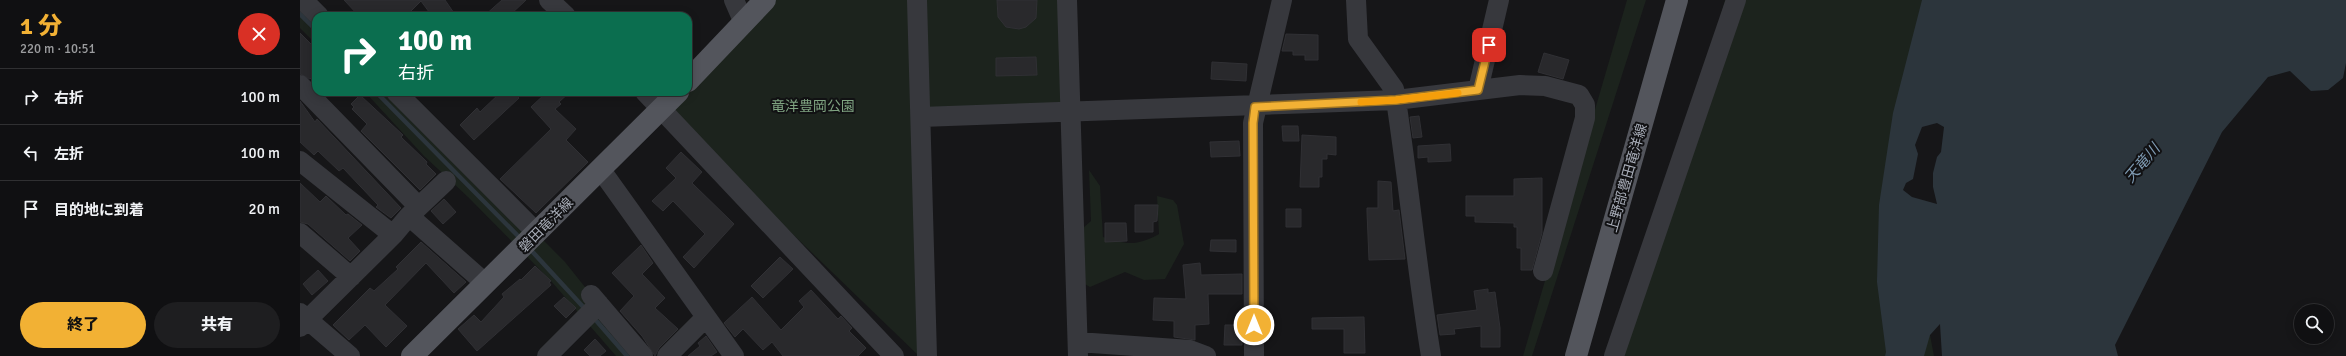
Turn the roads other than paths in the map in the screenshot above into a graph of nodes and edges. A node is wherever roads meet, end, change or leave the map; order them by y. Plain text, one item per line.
1 (303, 0) edge
2 (550, 0) edge
3 (734, 0) edge
4 (765, 0) edge
5 (917, 0) edge
6 (1067, 0) edge
7 (1282, 0) edge
8 (1356, 0) edge
9 (1499, 0) edge
10 (1677, 0) edge
11 (1736, 0) edge
12 (315, 12) edge
13 (562, 12) edge
14 (744, 23) junction
15 (692, 77) edge
16 (300, 85) edge
17 (1478, 90) junction
18 (400, 96) edge
19 (649, 96) edge
20 (674, 96) edge
21 (1396, 100) junction
22 (1255, 107) junction
23 (662, 108) junction
24 (1070, 111) junction
25 (921, 117) junction
26 (300, 161) edge
27 (601, 170) junction
28 (446, 181) dead end
29 (414, 211) junction
30 (300, 233) edge
31 (536, 234) junction
32 (393, 235) junction
33 (1543, 271) dead end
34 (351, 277) junction
35 (485, 282) junction
36 (706, 317) junction
37 (303, 320) edge
38 (1078, 349) edge
39 (350, 356) edge
40 (412, 356) edge
41 (547, 356) edge
42 (643, 356) edge
43 (667, 356) edge
44 (734, 356) edge
45 (894, 356) edge
46 (927, 356) edge
47 (1206, 356) edge
48 (1254, 356) edge
49 (1431, 356) edge
50 (1576, 356) edge
51 (1614, 356) edge

1 - 12 street
2 - 13 street
3 - 14 street
4 - 14 main road
5 - 25 street
6 - 24 street
7 - 22 street
8 - 21 street
9 - 17 street
10 - 50 main road, 上野部豊田竜洋線
11 - 51 street
14 - 15 main road
16 - 29 street
17 - 21 street
17 - 33 street
18 - 31 street
19 - 23 street
20 - 23 main road, 磐田竜洋線
21 - 22 street
21 - 49 street
22 - 24 street
22 - 48 street
23 - 27 main road, 磐田竜洋線
23 - 45 street
24 - 25 street
24 - 38 street
25 - 46 street
26 - 32 street
27 - 31 main road, 磐田竜洋線
27 - 36 street
28 - 29 street
29 - 32 street
29 - 35 street
30 - 34 street
31 - 35 main road, 磐田竜洋線
32 - 34 street
34 - 37 street
35 - 40 main road, 磐田竜洋線
36 - 43 street
36 - 44 street
37 - 39 street
38 - 47 street
41 - 42 street

